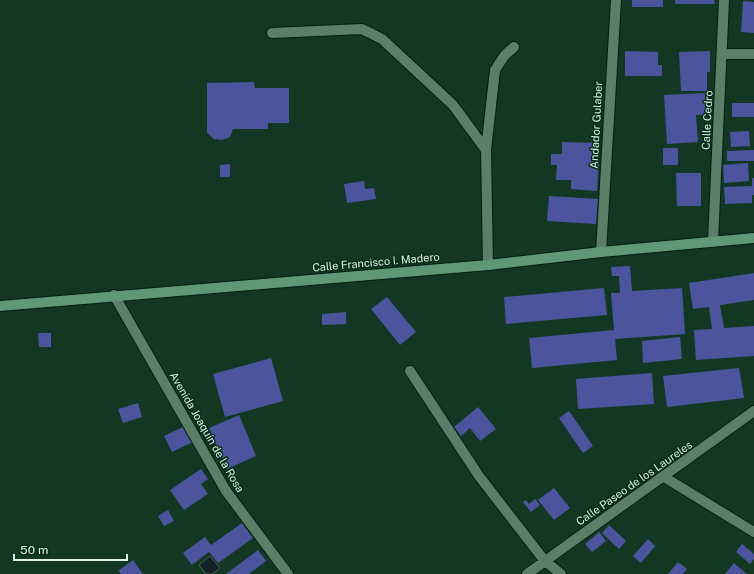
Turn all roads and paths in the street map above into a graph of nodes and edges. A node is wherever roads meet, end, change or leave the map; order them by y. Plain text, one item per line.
1 (616, 0) edge
2 (724, 0) edge
3 (272, 33) dead end
4 (514, 47) dead end
5 (722, 54) junction
6 (754, 54) edge
7 (486, 150) junction
8 (754, 238) edge
9 (713, 241) junction
10 (601, 252) junction
11 (488, 265) junction
12 (114, 295) junction
13 (0, 306) edge
14 (410, 371) dead end
15 (754, 411) edge
16 (664, 477) junction
17 (754, 532) edge
18 (544, 560) junction
19 (288, 574) edge
20 (527, 574) edge
21 (561, 574) edge

1 - 10 street, Andador Gulaber
2 - 5 street, Calle Cedro
3 - 7 street
4 - 7 street
5 - 6 street
5 - 9 street, Calle Cedro
7 - 11 street
8 - 9 main road, Calle Francisco I. Madero
9 - 10 main road, Calle Francisco I. Madero
10 - 11 main road, Calle Francisco I. Madero
11 - 12 main road, Calle Francisco I. Madero
12 - 13 main road, Calle Francisco I. Madero
12 - 19 street, Avenida Joaquín de la Rosa
14 - 18 street
15 - 16 street, Calle Paseo de los Laureles
16 - 17 street
16 - 18 street, Calle Paseo de los Laureles
18 - 20 street, Calle Paseo de los Laureles
18 - 21 street

